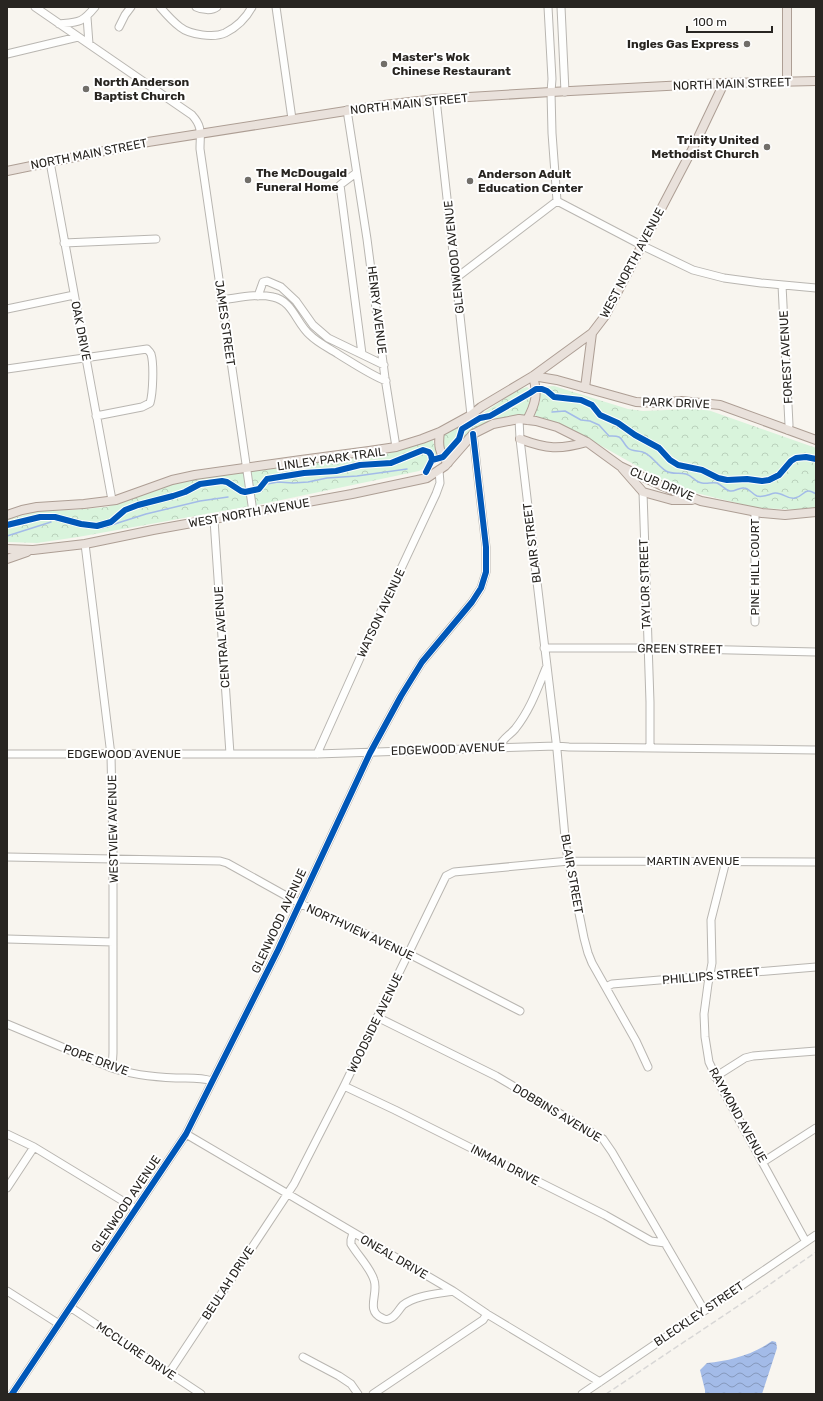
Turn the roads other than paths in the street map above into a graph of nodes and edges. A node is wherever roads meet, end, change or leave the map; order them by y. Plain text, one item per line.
1 (35, 7) edge
2 (94, 7) edge
3 (131, 7) edge
4 (160, 7) edge
5 (196, 7) edge
6 (217, 7) edge
7 (252, 7) edge
8 (276, 7) edge
9 (548, 7) edge
10 (561, 7) edge
11 (787, 7) edge
12 (44, 10) edge
13 (87, 16) junction
14 (60, 24) junction
15 (119, 27) dead end
16 (78, 37) junction
17 (89, 44) junction
18 (7, 54) edge
19 (816, 81) edge
20 (787, 82) junction
21 (724, 83) junction
22 (551, 92) junction
23 (565, 92) junction
24 (436, 99) junction
25 (348, 110) junction
26 (292, 119) junction
27 (201, 133) junction
28 (50, 162) junction
29 (7, 171) edge
30 (356, 173) junction
31 (557, 201) junction
32 (156, 239) dead end
33 (64, 243) junction
34 (642, 246) junction
35 (456, 278) junction
36 (782, 285) junction
37 (816, 288) edge
38 (74, 295) junction
39 (258, 296) junction
40 (221, 300) junction
41 (7, 309) edge
42 (592, 333) junction
43 (362, 354) junction
44 (86, 358) junction
45 (384, 365) junction
46 (7, 369) edge
47 (533, 376) junction
48 (386, 380) junction
49 (585, 388) junction
50 (471, 415) junction
51 (96, 416) junction
52 (523, 420) junction
53 (788, 430) junction
54 (440, 432) junction
55 (473, 434) junction
56 (520, 439) junction
57 (816, 440) edge
58 (587, 442) junction
59 (396, 447) junction
60 (448, 463) junction
61 (620, 466) junction
62 (246, 468) junction
63 (439, 470) junction
64 (643, 492) junction
65 (112, 500) junction
66 (701, 501) junction
67 (253, 512) junction
68 (756, 512) junction
69 (816, 512) edge
70 (7, 514) edge
71 (214, 520) junction
72 (85, 544) junction
73 (7, 550) edge
74 (33, 550) junction
75 (7, 559) edge
76 (756, 622) dead end
77 (544, 648) junction
78 (648, 648) junction
79 (816, 652) edge
80 (547, 666) junction
81 (556, 746) junction
82 (498, 747) junction
83 (650, 748) junction
84 (816, 750) edge
85 (370, 753) junction
86 (7, 754) edge
87 (230, 754) junction
88 (317, 754) junction
89 (111, 755) junction
90 (7, 857) edge
91 (113, 859) junction
92 (569, 861) junction
93 (726, 861) junction
94 (816, 862) edge
95 (300, 903) junction
96 (7, 939) edge
97 (113, 942) junction
98 (408, 954) junction
99 (816, 968) edge
100 (710, 976) junction
101 (606, 987) junction
102 (520, 1011) dead end
103 (377, 1017) junction
104 (7, 1024) edge
105 (816, 1051) edge
106 (648, 1067) dead end
107 (112, 1068) junction
108 (715, 1077) junction
109 (212, 1081) junction
110 (344, 1086) junction
111 (816, 1128) edge
112 (7, 1134) edge
113 (186, 1134) junction
114 (34, 1147) junction
115 (763, 1162) junction
116 (7, 1188) edge
117 (288, 1193) junction
118 (136, 1209) junction
119 (352, 1232) junction
120 (816, 1236) edge
121 (806, 1242) junction
122 (665, 1243) junction
123 (7, 1291) edge
124 (453, 1291) junction
125 (70, 1307) junction
126 (704, 1310) junction
127 (488, 1314) junction
128 (59, 1324) junction
129 (303, 1357) dead end
130 (169, 1373) junction
131 (600, 1382) junction
132 (12, 1394) edge
133 (202, 1394) edge
134 (358, 1394) edge
135 (373, 1394) edge
136 (582, 1394) edge

1 - 12 street
2 - 13 street
3 - 15 street
4 - 7 street
5 - 6 street
8 - 26 street
9 - 22 street
10 - 23 street
11 - 20 main road
12 - 14 street
13 - 14 street
13 - 17 street
14 - 16 street
16 - 17 street
16 - 18 street
17 - 27 street
19 - 20 main road, NORTH MAIN STREET
20 - 21 main road, NORTH MAIN STREET
21 - 23 main road, NORTH MAIN STREET
21 - 34 main road, WEST NORTH AVENUE
22 - 23 main road, NORTH MAIN STREET
22 - 24 main road, NORTH MAIN STREET
22 - 31 street
24 - 25 main road, NORTH MAIN STREET
24 - 35 street, GLENWOOD AVENUE
25 - 26 main road, NORTH MAIN STREET
25 - 30 street, HENRY AVENUE
26 - 27 main road, NORTH MAIN STREET
27 - 28 main road, NORTH MAIN STREET
27 - 40 street, JAMES STREET
28 - 29 main road, NORTH MAIN STREET
28 - 33 street, OAK DRIVE
30 - 43 street, HENRY AVENUE
30 - 45 street, HENRY AVENUE
31 - 34 street
31 - 35 street
32 - 33 street
33 - 38 street, OAK DRIVE
34 - 36 street
34 - 42 main road, WEST NORTH AVENUE
35 - 50 street, GLENWOOD AVENUE
36 - 37 street
36 - 53 street, FOREST AVENUE
38 - 41 street
38 - 44 street, OAK DRIVE
39 - 40 street
39 - 43 street
39 - 48 street
40 - 62 street, JAMES STREET
42 - 47 main road, WEST NORTH AVENUE
42 - 49 main road
43 - 45 street
44 - 46 street
44 - 51 street, OAK DRIVE
44 - 51 street
45 - 48 street, HENRY AVENUE
47 - 49 main road, PARK DRIVE
47 - 50 main road, WEST NORTH AVENUE
47 - 52 main road
48 - 59 street, HENRY AVENUE
49 - 53 main road, PARK DRIVE
50 - 54 main road, WEST NORTH AVENUE
51 - 65 street, OAK DRIVE
52 - 55 main road
52 - 56 street, BLAIR STREET
52 - 58 main road, CLUB DRIVE
53 - 57 main road, PARK DRIVE
54 - 59 main road, WEST NORTH AVENUE
54 - 60 main road
55 - 60 main road, WEST NORTH AVENUE
55 - 85 street, GLENWOOD AVENUE
56 - 58 main road
56 - 77 street, BLAIR STREET
58 - 61 main road, CLUB DRIVE
59 - 62 main road, WEST NORTH AVENUE
60 - 63 main road, WEST NORTH AVENUE
61 - 64 main road
61 - 66 main road, CLUB DRIVE
62 - 65 main road, WEST NORTH AVENUE
62 - 67 street, JAMES STREET
63 - 67 main road, WEST NORTH AVENUE
63 - 88 street, WATSON AVENUE
64 - 66 main road
64 - 78 street, TAYLOR STREET
65 - 70 main road, WEST NORTH AVENUE
66 - 68 main road, CLUB DRIVE
67 - 71 main road, WEST NORTH AVENUE
68 - 69 main road, CLUB DRIVE
68 - 76 street, PINE HILL COURT
71 - 72 main road, WEST NORTH AVENUE
71 - 87 street, CENTRAL AVENUE
72 - 74 main road, WEST NORTH AVENUE
72 - 89 street, WESTVIEW AVENUE
73 - 74 main road, WEST NORTH AVENUE
74 - 75 main road
77 - 78 street, GREEN STREET
77 - 80 street, BLAIR STREET
78 - 79 street, GREEN STREET
78 - 83 street, TAYLOR STREET
80 - 81 street, BLAIR STREET
80 - 82 street
81 - 82 street, EDGEWOOD AVENUE
81 - 83 street, EDGEWOOD AVENUE
81 - 92 street, BLAIR STREET
82 - 85 street, EDGEWOOD AVENUE
83 - 84 street, EDGEWOOD AVENUE
85 - 88 street, EDGEWOOD AVENUE
85 - 95 street, GLENWOOD AVENUE
86 - 89 street, EDGEWOOD AVENUE
87 - 88 street, EDGEWOOD AVENUE
87 - 89 street, EDGEWOOD AVENUE
89 - 91 street, WESTVIEW AVENUE
90 - 91 street, NORTHVIEW AVENUE
91 - 95 street, NORTHVIEW AVENUE
91 - 97 street, WESTVIEW AVENUE
92 - 93 street, MARTIN AVENUE
92 - 98 street, WOODSIDE AVENUE
92 - 101 street, BLAIR STREET
93 - 94 street, MARTIN AVENUE
93 - 100 street, RAYMOND AVENUE
95 - 98 street, NORTHVIEW AVENUE
95 - 109 street, GLENWOOD AVENUE
96 - 97 street
97 - 107 street, WESTVIEW AVENUE
98 - 102 street, NORTHVIEW AVENUE
98 - 103 street, WOODSIDE AVENUE
99 - 100 street, PHILLIPS STREET
100 - 101 street, PHILLIPS STREET
100 - 108 street, RAYMOND AVENUE
101 - 106 street, BLAIR STREET
103 - 110 street, WOODSIDE AVENUE
103 - 122 street, DOBBINS AVENUE
104 - 107 street, POPE DRIVE
105 - 108 street
107 - 109 street, POPE DRIVE
108 - 115 street, RAYMOND AVENUE
109 - 113 street, GLENWOOD AVENUE
110 - 117 street, WOODSIDE AVENUE
110 - 122 street, INMAN DRIVE
111 - 115 street
112 - 114 street
113 - 117 street, ONEAL DRIVE
113 - 118 street, GLENWOOD AVENUE
114 - 116 street
114 - 118 street
115 - 121 street, RAYMOND AVENUE
117 - 119 street, ONEAL DRIVE
117 - 130 street, BEULAH DRIVE
118 - 125 street, GLENWOOD AVENUE
119 - 124 street, ONEAL DRIVE
119 - 124 street
120 - 121 street, BLECKLEY STREET
121 - 126 street, BLECKLEY STREET
122 - 126 street, DOBBINS AVENUE
123 - 128 street
124 - 127 street, ONEAL DRIVE
125 - 128 street, GLENWOOD AVENUE
125 - 130 street, MCCLURE DRIVE
126 - 131 street, BLECKLEY STREET
127 - 131 street, ONEAL DRIVE
127 - 135 street
128 - 132 street, GLENWOOD AVENUE
129 - 134 street
130 - 133 street, MCCLURE DRIVE
131 - 136 street, BLECKLEY STREET

